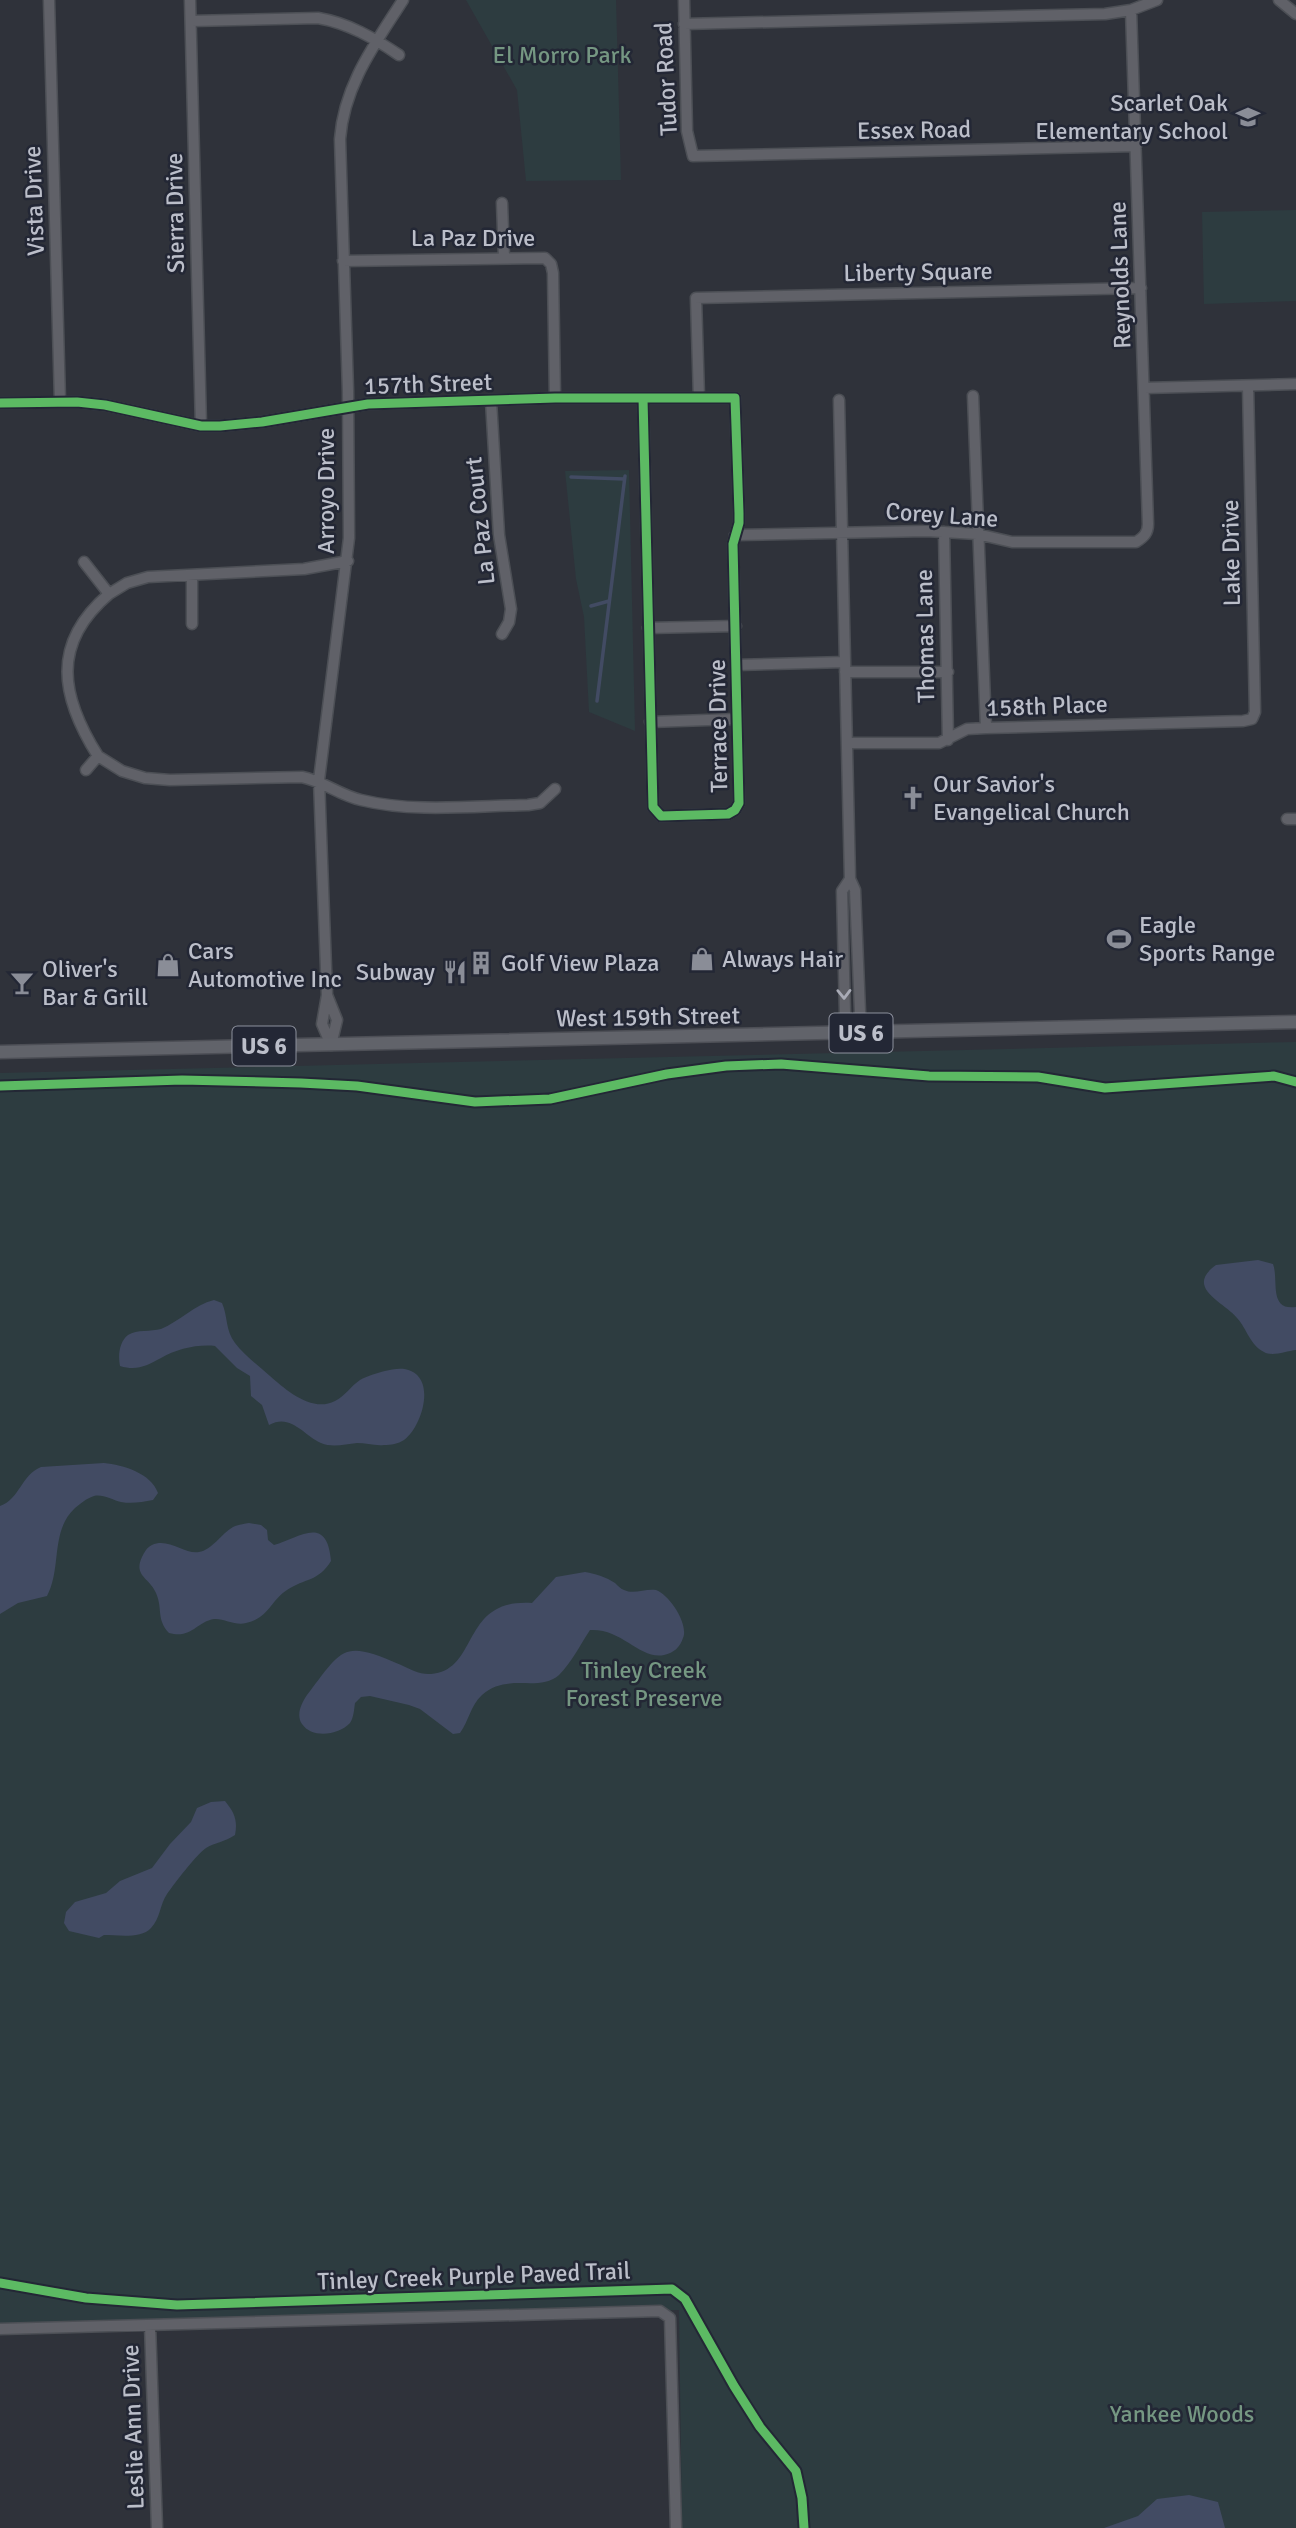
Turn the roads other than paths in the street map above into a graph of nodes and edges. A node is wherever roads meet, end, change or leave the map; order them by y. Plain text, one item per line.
1 (49, 0) edge
2 (190, 0) edge
3 (403, 0) edge
4 (684, 0) edge
5 (1157, 0) edge
6 (1279, 0) edge
7 (1131, 10) junction
8 (1296, 14) edge
9 (191, 21) junction
10 (684, 24) junction
11 (377, 40) junction
12 (399, 55) dead end
13 (1136, 146) junction
14 (693, 156) joint
15 (502, 203) dead end
16 (503, 257) junction
17 (343, 261) junction
18 (1141, 288) junction
19 (1296, 384) edge
20 (1248, 386) junction
21 (1144, 388) junction
22 (973, 396) dead end
23 (555, 398) junction
24 (643, 398) junction
25 (699, 398) junction
26 (735, 398) joint
27 (839, 400) dead end
28 (60, 401) junction
29 (491, 401) junction
30 (0, 403) edge
31 (348, 407) junction
32 (201, 426) junction
33 (842, 531) junction
34 (944, 532) junction
35 (977, 534) junction
36 (735, 535) junction
37 (1144, 537) joint
38 (348, 561) junction
39 (83, 562) dead end
40 (192, 575) junction
41 (109, 594) junction
42 (192, 624) dead end
43 (736, 626) junction
44 (648, 628) junction
45 (502, 634) dead end
46 (736, 666) junction
47 (845, 667) junction
48 (948, 672) junction
49 (736, 719) junction
50 (1252, 719) joint
51 (650, 722) junction
52 (986, 728) junction
53 (948, 740) junction
54 (847, 743) junction
55 (98, 757) junction
56 (86, 769) dead end
57 (319, 780) junction
58 (555, 789) dead end
59 (1296, 1023) edge
60 (853, 1033) junction
61 (331, 1045) junction
62 (0, 1052) edge
63 (150, 2325) junction
64 (0, 2329) edge
65 (157, 2528) edge
66 (676, 2528) edge

1 - 28 street, Vista Drive
2 - 9 street, Sierra Drive
3 - 11 street, Arroyo Drive
4 - 10 street, Tudor Road
5 - 7 street
6 - 8 street
7 - 10 street
7 - 13 street, Reynolds Lane
9 - 11 street
9 - 32 street, Sierra Drive
10 - 14 street, Tudor Road
11 - 12 street
11 - 17 street, Arroyo Drive
13 - 14 street, Essex Road
13 - 18 street, Reynolds Lane
15 - 16 street
16 - 17 street, La Paz Drive
16 - 23 street, La Paz Drive
17 - 31 street, Arroyo Drive
18 - 21 street, Reynolds Lane
18 - 25 street, Liberty Square
19 - 20 street
20 - 21 street
20 - 50 street, Lake Drive
21 - 37 street, Reynolds Lane
22 - 35 street
23 - 24 street, 157th Street
23 - 29 street, 157th Street
24 - 25 street, 157th Street
24 - 44 street, Terrace Drive
25 - 26 street, 157th Street
26 - 36 street, Terrace Drive
27 - 33 street
28 - 30 street, 157th Street
28 - 32 street, 157th Street
29 - 31 street, 157th Street
29 - 45 street, La Paz Court
31 - 32 street, 157th Street
31 - 38 street, Arroyo Drive
33 - 34 street, Corey Lane
33 - 36 street, Corey Lane
33 - 47 street
34 - 35 street, Corey Lane
34 - 48 street, Thomas Lane
35 - 37 street, Corey Lane
35 - 52 street
36 - 43 street, Terrace Drive
38 - 40 street
38 - 57 street, Arroyo Drive
39 - 41 street
40 - 41 street
40 - 42 street
41 - 55 street
43 - 44 street, Terrace Drive
43 - 46 street, Terrace Drive
44 - 51 street, Terrace Drive
46 - 47 street, Terrace Drive
46 - 49 street, Terrace Drive
47 - 48 street, Terrace Drive
47 - 54 street
48 - 53 street, Thomas Lane
49 - 51 street, Terrace Drive
49 - 51 street, Terrace Drive
50 - 52 street, 158th Place
52 - 53 street, 158th Place
53 - 54 street, 158th Place
54 - 60 street
55 - 56 street
55 - 57 street
57 - 58 street
57 - 61 street, Arroyo Drive
59 - 60 main road, West 159th Street / US 6
60 - 61 main road, West 159th Street / US 6
61 - 62 main road, West 159th Street / US 6
63 - 64 street
63 - 65 street, Leslie Ann Drive
63 - 66 street

